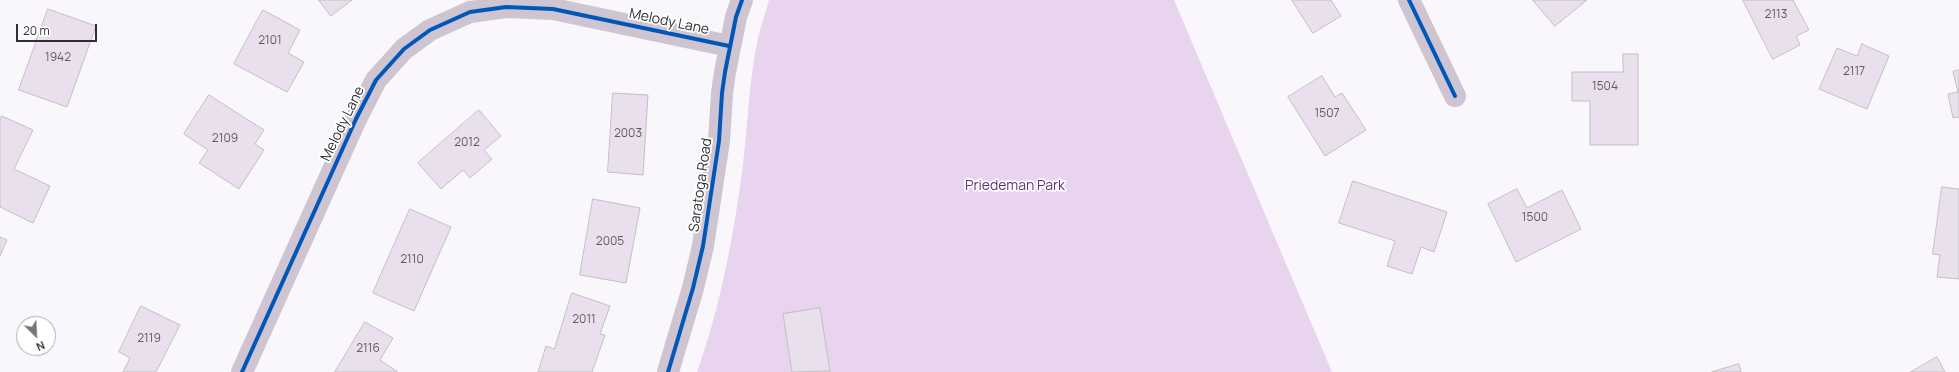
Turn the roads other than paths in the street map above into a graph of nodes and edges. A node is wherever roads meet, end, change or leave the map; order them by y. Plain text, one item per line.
1 (742, 0) edge
2 (1409, 0) edge
3 (729, 46) junction
4 (1456, 96) dead end
5 (242, 372) edge
6 (668, 372) edge

1 - 3 street, Saratoga Road
2 - 4 street
3 - 5 street, Melody Lane
3 - 6 street, Saratoga Road

